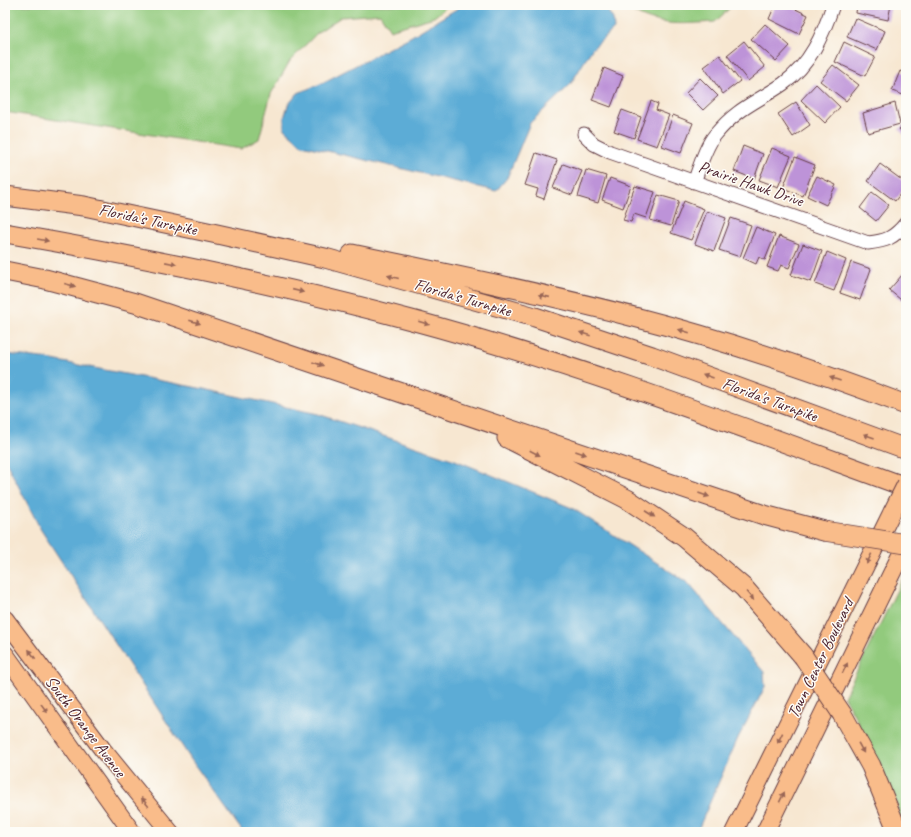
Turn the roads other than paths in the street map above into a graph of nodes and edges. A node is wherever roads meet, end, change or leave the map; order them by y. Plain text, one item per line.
1 (833, 5) edge
2 (584, 134) dead end
3 (694, 182) junction
4 (5, 196) edge
5 (84, 206) junction
6 (906, 223) edge
7 (5, 233) edge
8 (5, 272) edge
9 (398, 391) junction
10 (871, 392) junction
11 (906, 401) edge
12 (906, 405) edge
13 (906, 449) edge
14 (906, 486) edge
15 (906, 544) edge
16 (5, 619) edge
17 (5, 654) edge
18 (896, 825) edge
19 (132, 832) edge
20 (170, 832) edge
21 (734, 832) edge
22 (765, 832) edge

1 - 3 street
2 - 3 street, Prairie Hawk Drive
3 - 6 street, Prairie Hawk Drive
4 - 5 highway, Florida's Turnpike
10 -> 5 highway
13 -> 5 highway, Florida's Turnpike
7 -> 14 highway
8 -> 9 highway
9 -> 15 highway, bridge
9 -> 18 highway, bridge
10 - 11 highway
10 - 12 highway
14 -> 21 main road, Town Center Boulevard, bridge
22 -> 15 main road, Town Center Boulevard
20 -> 16 main road, South Orange Avenue
17 -> 19 main road, South Orange Avenue

